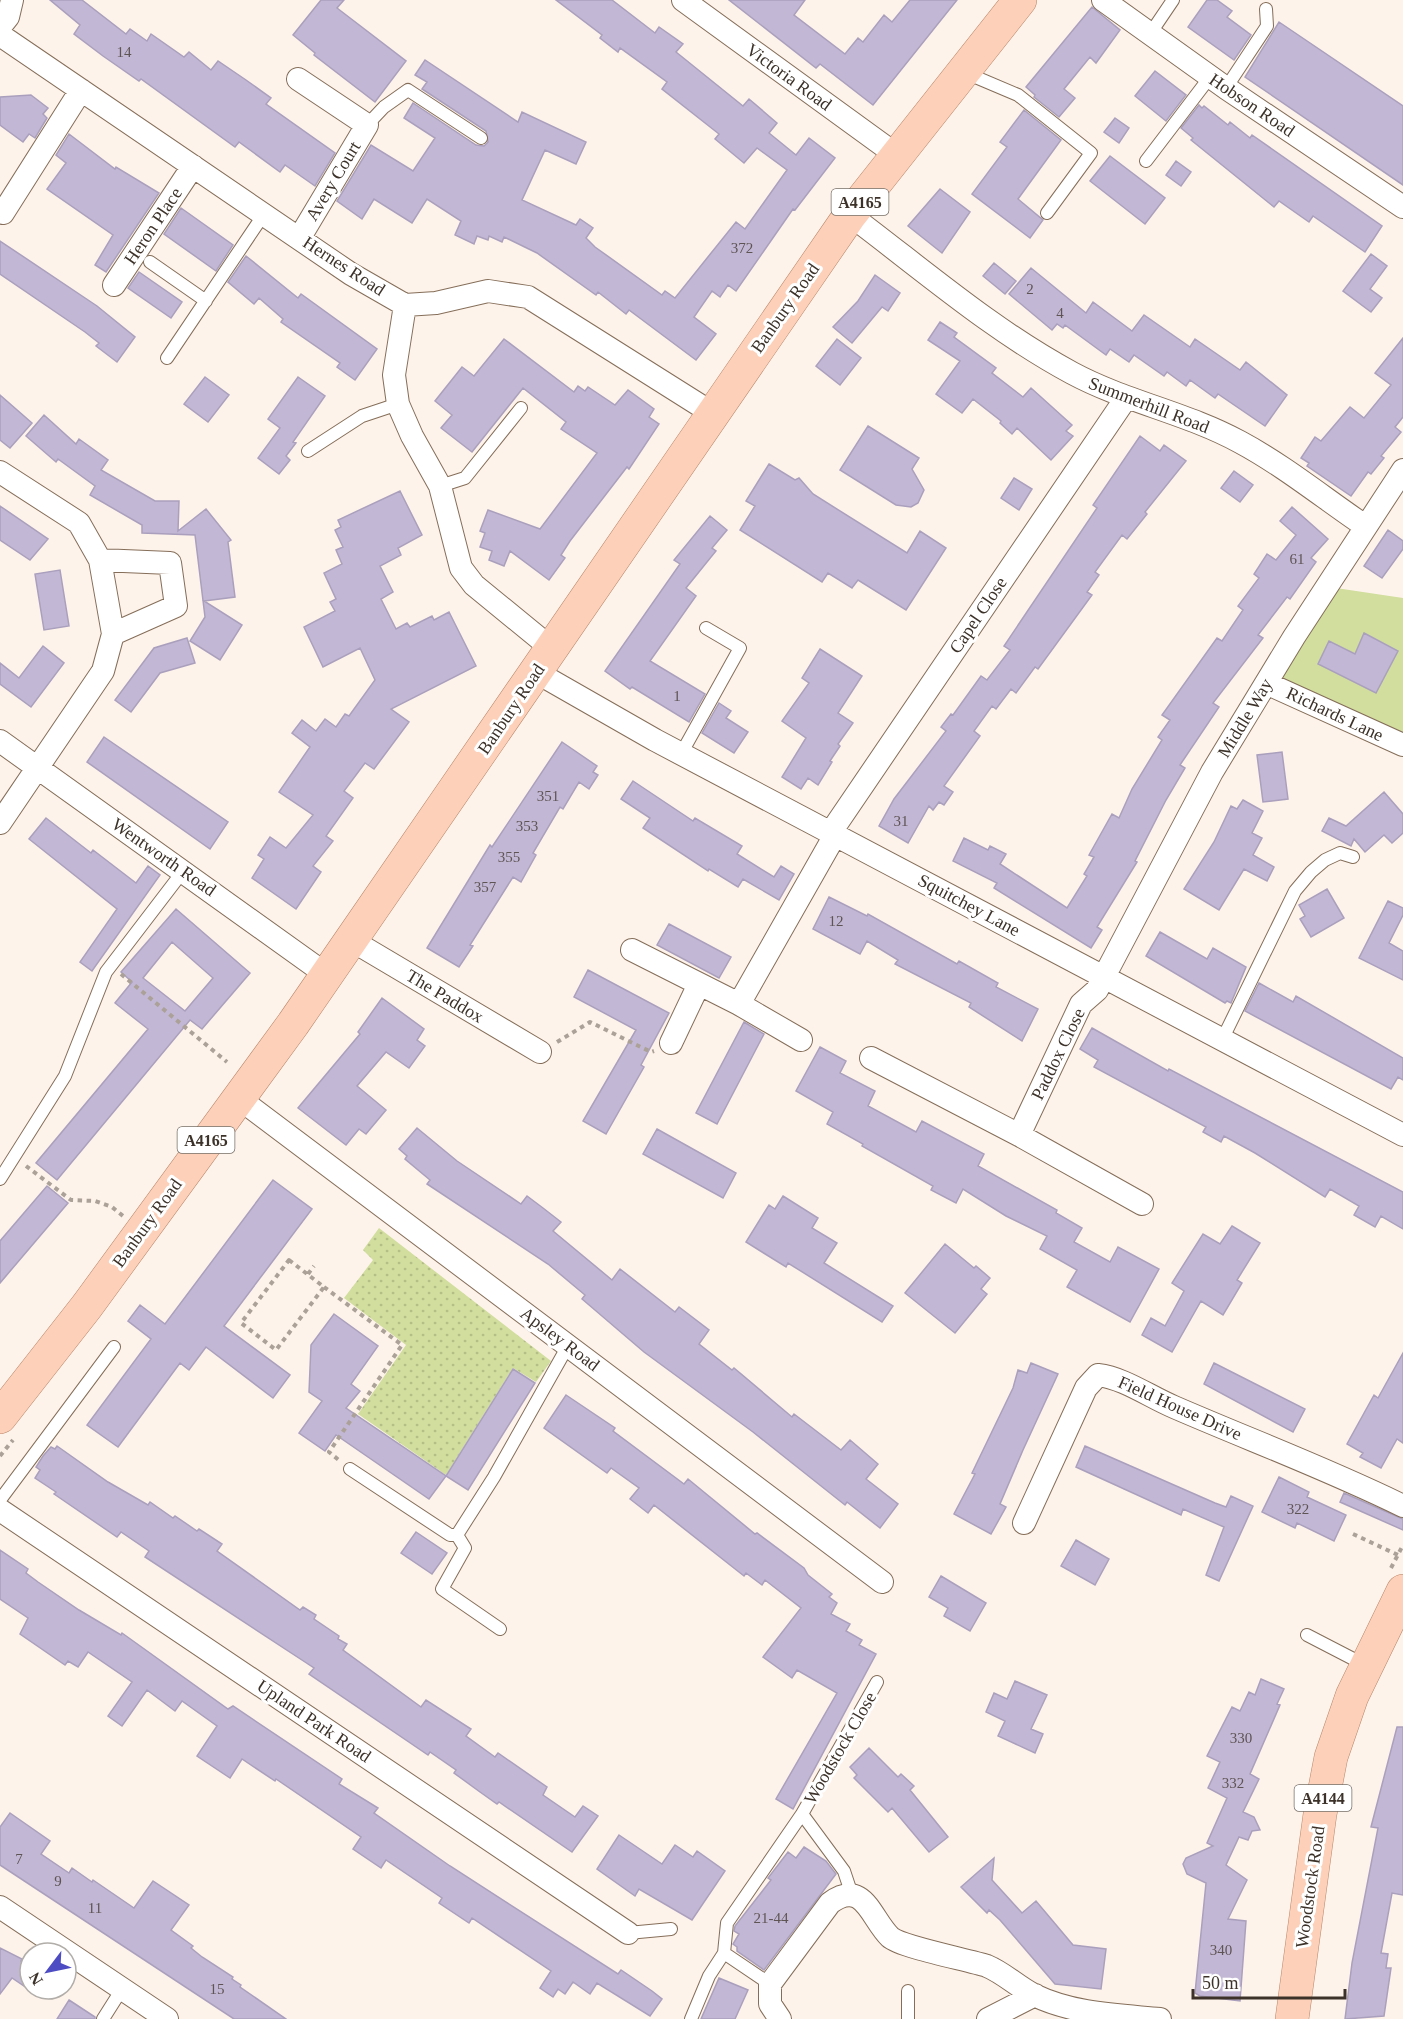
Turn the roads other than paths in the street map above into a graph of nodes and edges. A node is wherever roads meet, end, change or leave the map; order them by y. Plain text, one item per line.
1 (12, 0) edge
2 (683, 0) edge
3 (1020, 0) edge
4 (1103, 0) edge
5 (1173, 0) edge
6 (1266, 9) dead end
7 (0, 27) edge
8 (1150, 34) junction
9 (0, 35) edge
10 (962, 71) junction
11 (298, 79) dead end
12 (1218, 82) junction
13 (81, 90) junction
14 (367, 125) junction
15 (481, 138) dead end
16 (895, 154) junction
17 (1146, 161) dead end
18 (193, 166) junction
19 (1403, 207) edge
20 (3, 213) dead end
21 (1047, 213) dead end
22 (264, 214) junction
23 (850, 215) junction
24 (300, 237) junction
25 (150, 262) dead end
26 (114, 285) dead end
27 (206, 301) junction
28 (405, 305) junction
29 (167, 358) dead end
30 (1126, 398) junction
31 (398, 404) junction
32 (521, 408) dead end
33 (712, 413) junction
34 (308, 451) dead end
35 (1403, 470) edge
36 (0, 472) edge
37 (440, 486) junction
38 (1365, 526) junction
39 (100, 560) junction
40 (706, 628) dead end
41 (114, 634) junction
42 (544, 660) junction
43 (1266, 683) junction
44 (0, 741) edge
45 (1403, 745) edge
46 (681, 754) junction
47 (37, 767) junction
48 (0, 823) edge
49 (833, 834) junction
50 (1353, 857) dead end
51 (184, 870) junction
52 (351, 940) junction
53 (632, 950) dead end
54 (327, 975) junction
55 (1103, 977) junction
56 (699, 984) junction
57 (739, 1004) junction
58 (801, 1040) dead end
59 (1222, 1040) junction
60 (671, 1043) road end
61 (540, 1052) road end
62 (871, 1058) dead end
63 (237, 1098) junction
64 (1019, 1135) junction
65 (1403, 1135) edge
66 (0, 1179) edge
67 (1142, 1204) dead end
68 (569, 1344) junction
69 (114, 1347) dead end
70 (0, 1417) edge
71 (350, 1469) road end
72 (0, 1500) edge
73 (1403, 1506) edge
74 (0, 1509) edge
75 (1033, 1519) dead end
76 (457, 1535) junction
77 (882, 1582) dead end
78 (1403, 1591) edge
79 (500, 1629) dead end
80 (1307, 1635) dead end
81 (1366, 1666) junction
82 (877, 1682) dead end
83 (802, 1814) junction
84 (852, 1895) junction
85 (0, 1907) edge
86 (671, 1929) dead end
87 (628, 1933) joint
88 (724, 1953) junction
89 (770, 1984) junction
90 (122, 1989) junction
91 (908, 1991) dead end
92 (1035, 1995) junction
93 (103, 2019) edge
94 (167, 2019) edge
95 (691, 2019) edge
96 (780, 2019) edge
97 (908, 2019) edge
98 (988, 2019) edge
99 (1160, 2019) edge
100 (1292, 2019) edge

1 - 7 street
2 - 16 street, Victoria Road
3 - 10 main road, Banbury Road / A4165
4 - 8 street, Hobson Road
5 - 8 lane
6 - 12 lane
8 - 12 street, Hobson Road
9 - 13 street, Hernes Road
10 - 16 main road, Banbury Road / A4165
10 - 21 lane
11 - 14 street, Avery Court
12 - 17 lane
12 - 19 street, Hobson Road
13 - 18 street, Hernes Road
13 - 20 street
14 - 15 lane, Avery Court
14 - 24 street, Avery Court
16 - 23 main road, Banbury Road / A4165
18 - 22 street, Hernes Road
18 - 26 street, Heron Place
22 - 24 street, Hernes Road
22 - 27 lane
23 - 30 street, Summerhill Road
23 - 33 main road, Banbury Road / A4165
24 - 28 street, Hernes Road
25 - 27 lane
27 - 29 lane
28 - 31 street, Squitchey Lane
28 - 33 street, Hernes Road
30 - 38 street, Summerhill Road
30 - 49 street, Capel Close
31 - 34 lane
31 - 37 street, Squitchey Lane
32 - 37 lane
33 - 42 main road, Banbury Road / A4165
35 - 38 street, Middle Way
36 - 39 street
37 - 42 street, Squitchey Lane
38 - 43 street, Middle Way
39 - 41 street
39 - 41 street
40 - 46 lane
41 - 47 street
42 - 46 street, Squitchey Lane
42 - 52 main road, Banbury Road / A4165
43 - 45 street, Richards Lane
43 - 55 street, Middle Way
44 - 47 street, Wentworth Road
46 - 49 street, Squitchey Lane
47 - 48 street
47 - 51 street, Wentworth Road
49 - 55 street, Squitchey Lane
49 - 57 street
50 - 59 lane
51 - 54 street, Wentworth Road
51 - 66 lane
52 - 54 main road, Banbury Road / A4165
52 - 61 street, The Paddox
53 - 56 street
54 - 63 main road, Banbury Road / A4165
55 - 59 street, Squitchey Lane
55 - 64 street, Paddox Close
56 - 57 street
56 - 60 street
57 - 58 street
59 - 65 street, Squitchey Lane
62 - 64 street
63 - 68 street, Apsley Road
63 - 70 main road, Banbury Road / A4165
64 - 67 street
68 - 76 lane
68 - 77 street, Apsley Road
69 - 72 lane
71 - 76 lane
73 - 75 street, Field House Drive
74 - 87 street, Upland Park Road
76 - 79 lane
78 - 81 main road, Woodstock Road / A4144
80 - 81 lane
81 - 100 main road, Woodstock Road / A4144
82 - 83 lane, Woodstock Close
83 - 84 lane, Woodstock Close
83 - 88 lane, Woodstock Close
84 - 89 street
84 - 92 street, Woodstock Close
85 - 90 street
86 - 87 lane
88 - 89 lane
88 - 95 lane, Woodstock Close
89 - 96 street
90 - 93 lane
90 - 94 street
91 - 97 lane
92 - 98 street
92 - 99 street, Woodstock Close

